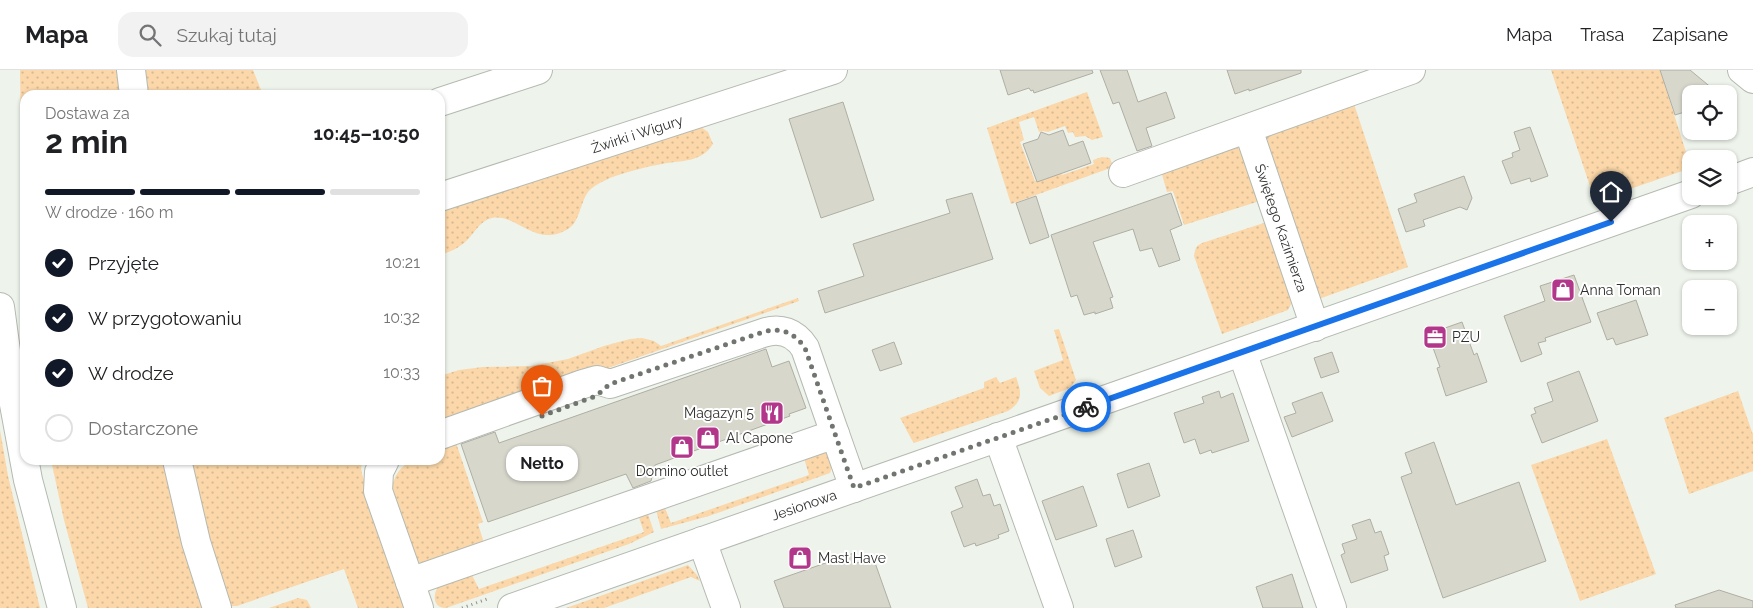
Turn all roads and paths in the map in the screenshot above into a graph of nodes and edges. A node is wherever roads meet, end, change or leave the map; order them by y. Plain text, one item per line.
1 (131, 70) edge
2 (538, 70) edge
3 (834, 70) edge
4 (1411, 70) edge
5 (1742, 70) edge
6 (1753, 79) edge
7 (133, 90) edge
8 (445, 100) edge
9 (1248, 129) junction
10 (1753, 172) edge
11 (1123, 174) dead end
12 (1737, 178) edge
13 (445, 195) edge
14 (1682, 197) edge
15 (0, 308) edge
16 (1315, 327) junction
17 (1242, 352) junction
18 (610, 384) junction
19 (445, 433) edge
20 (495, 433) dead end
21 (836, 434) junction
22 (20, 437) edge
23 (998, 437) junction
24 (25, 465) edge
25 (178, 465) edge
26 (382, 465) edge
27 (854, 488) junction
28 (702, 541) junction
29 (410, 582) junction
30 (546, 602) edge
31 (62, 608) edge
32 (217, 608) edge
33 (419, 608) edge
34 (512, 608) edge
35 (726, 608) edge
36 (1059, 608) edge
37 (1332, 608) edge

1 - 7 main road
2 - 8 main road
3 - 13 main road, Żwirki i Wigury
4 - 9 main road
5 - 6 main road
9 - 11 main road
9 - 16 main road, Świętego Kazimierza
10 - 12 main road
14 - 16 main road, Jesionowa
15 - 22 main road
16 - 17 main road, Jesionowa
17 - 23 main road, Jesionowa
17 - 37 main road
18 - 19 main road
18 - 20 main road
18 - 21 main road
21 - 27 main road
21 - 29 main road
23 - 27 main road, Jesionowa
23 - 36 main road
24 - 31 main road
25 - 32 main road
26 - 29 main road
27 - 28 main road, Jesionowa
28 - 30 main road, Jesionowa
28 - 35 main road
29 - 33 main road
30 - 34 main road, Jesionowa

